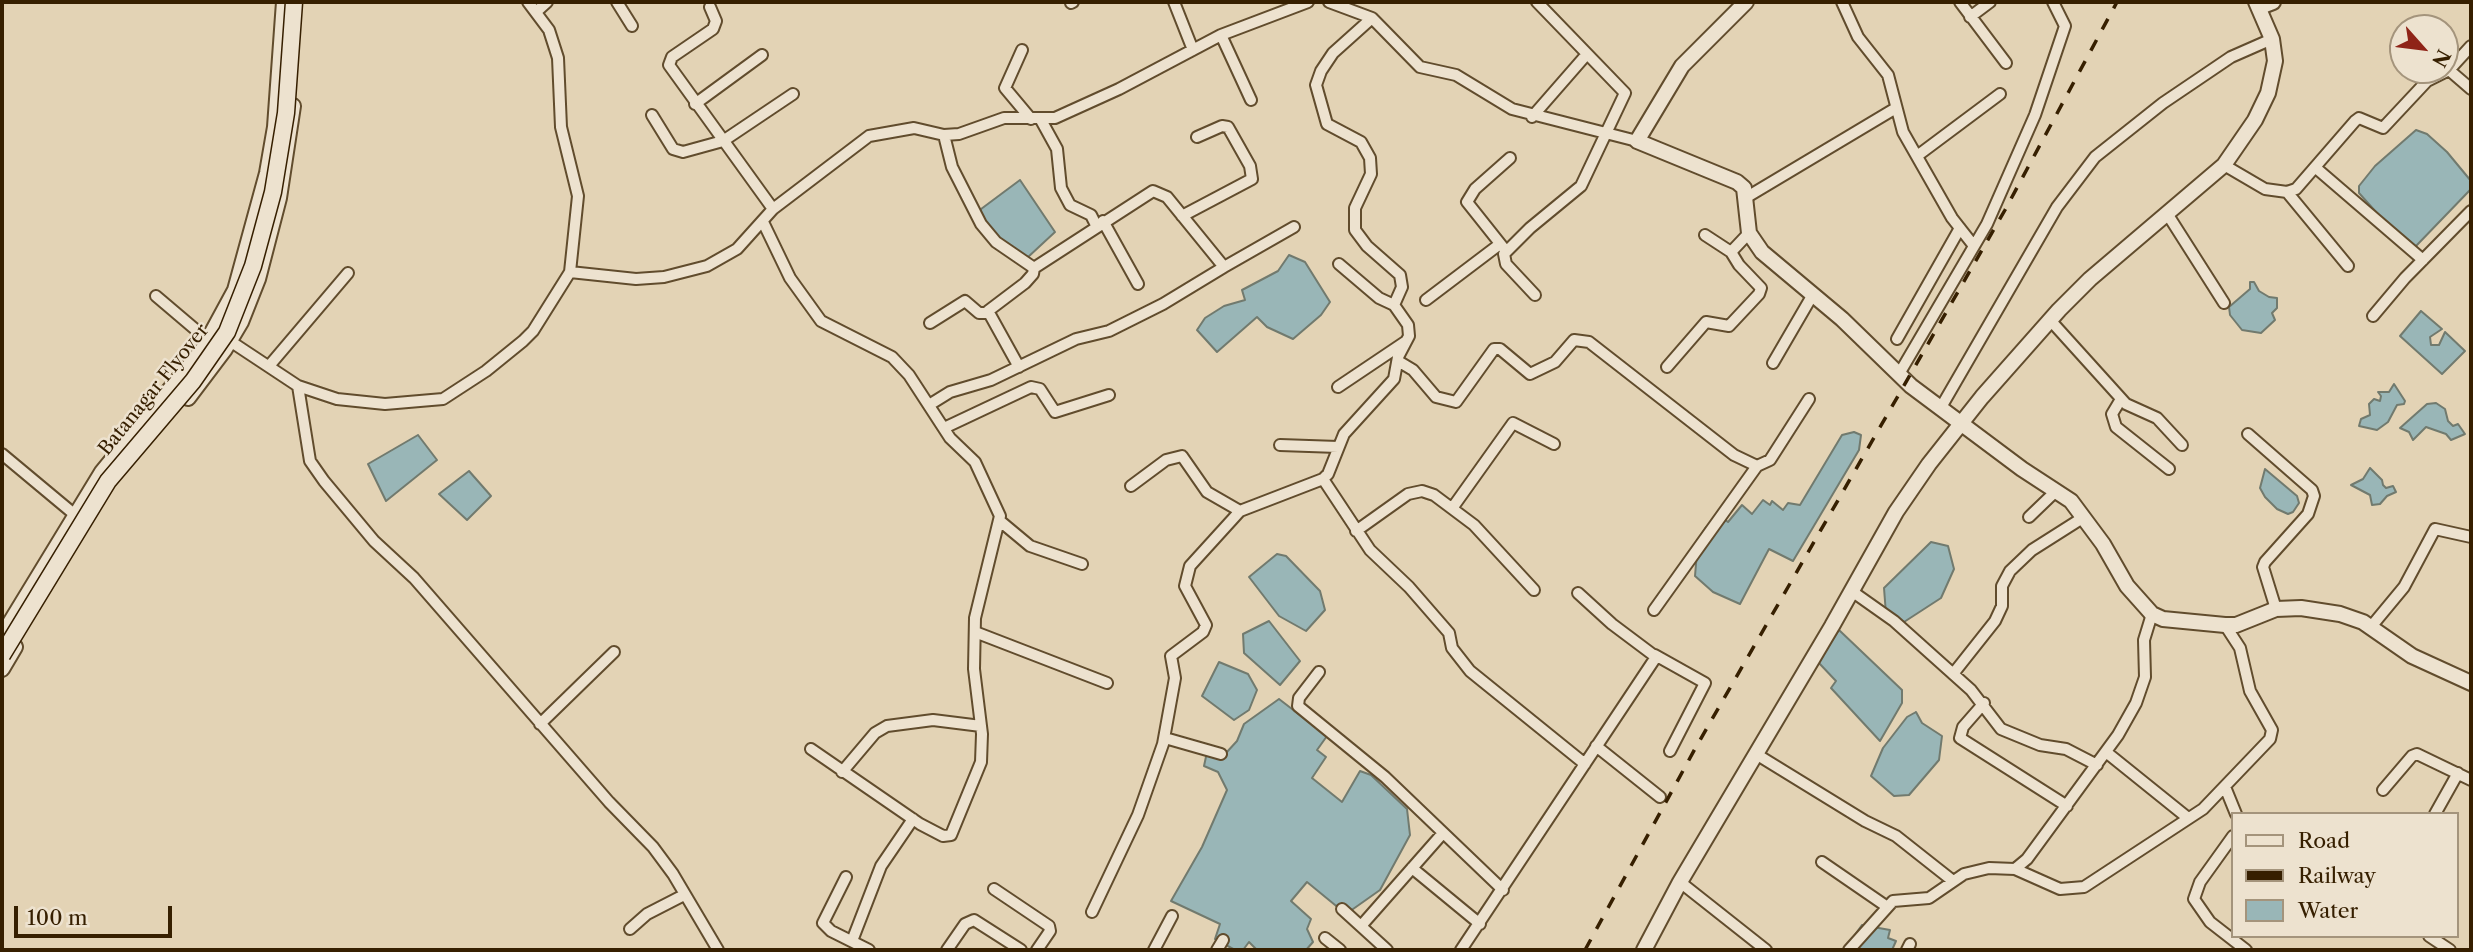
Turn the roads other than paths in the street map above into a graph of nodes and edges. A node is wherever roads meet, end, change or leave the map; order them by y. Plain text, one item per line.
1 (284, 2) edge
2 (294, 2) edge
3 (300, 2) edge
4 (528, 2) edge
5 (547, 2) edge
6 (617, 2) edge
7 (1174, 2) edge
8 (1329, 2) edge
9 (1537, 2) edge
10 (1746, 2) edge
11 (1842, 2) edge
12 (1960, 2) edge
13 (1990, 2) edge
14 (2053, 2) edge
15 (1303, 3) edge
16 (2263, 4) edge
17 (709, 7) dead end
18 (536, 12) junction
19 (1970, 17) junction
20 (1372, 18) junction
21 (632, 26) dead end
22 (1221, 35) junction
23 (2273, 38) junction
24 (2471, 46) edge
25 (1022, 50) dead end
26 (1193, 50) junction
27 (1587, 54) junction
28 (762, 55) dead end
29 (2459, 60) edge
30 (2006, 63) dead end
31 (2424, 84) edge
32 (793, 94) dead end
33 (2000, 94) dead end
34 (1251, 100) dead end
35 (695, 104) junction
36 (1896, 108) junction
37 (652, 116) dead end
38 (1532, 117) junction
39 (1036, 119) junction
40 (1606, 134) junction
41 (944, 135) junction
42 (1197, 137) dead end
43 (723, 141) junction
44 (1637, 141) junction
45 (1917, 156) junction
46 (1510, 158) dead end
47 (2224, 165) junction
48 (2316, 168) junction
49 (2287, 192) junction
50 (1746, 197) junction
51 (773, 209) junction
52 (2471, 211) edge
53 (1187, 213) junction
54 (2168, 215) junction
55 (763, 222) junction
56 (2460, 222) junction
57 (1100, 223) junction
58 (1294, 227) dead end
59 (1961, 228) junction
60 (2471, 231) edge
61 (1749, 233) junction
62 (1705, 235) dead end
63 (1974, 246) junction
64 (1503, 247) junction
65 (1731, 252) junction
66 (2423, 260) junction
67 (1339, 264) dead end
68 (2348, 266) dead end
69 (1224, 267) junction
70 (1034, 268) junction
71 (570, 272) junction
72 (348, 273) dead end
73 (1138, 284) dead end
74 (1535, 295) dead end
75 (156, 296) dead end
76 (1812, 296) junction
77 (1426, 300) dead end
78 (2224, 303) dead end
79 (1394, 306) junction
80 (988, 313) junction
81 (2373, 316) dead end
82 (2051, 321) junction
83 (930, 323) dead end
84 (1408, 340) junction
85 (1897, 340) dead end
86 (209, 341) junction
87 (230, 341) junction
88 (1398, 361) junction
89 (1773, 363) dead end
90 (269, 366) junction
91 (1019, 367) junction
92 (1667, 367) dead end
93 (1899, 374) junction
94 (298, 386) junction
95 (1338, 387) dead end
96 (1109, 395) dead end
97 (1809, 399) dead end
98 (2121, 399) junction
99 (929, 405) junction
100 (1940, 409) junction
101 (1963, 423) junction
102 (944, 428) junction
103 (2248, 434) dead end
104 (1554, 444) dead end
105 (1280, 445) dead end
106 (2182, 445) dead end
107 (1338, 447) junction
108 (2, 454) edge
109 (1757, 466) junction
110 (2169, 469) dead end
111 (1323, 479) junction
112 (1131, 486) dead end
113 (2056, 491) junction
114 (1453, 507) junction
115 (1240, 510) junction
116 (74, 514) junction
117 (2029, 517) dead end
118 (2084, 517) junction
119 (1000, 521) junction
120 (87, 525) junction
121 (1356, 531) junction
122 (2471, 537) edge
123 (1082, 564) dead end
124 (1535, 590) dead end
125 (1853, 592) junction
126 (1578, 593) dead end
127 (2276, 609) junction
128 (1654, 610) dead end
129 (2152, 614) junction
130 (2225, 625) junction
131 (2370, 628) junction
132 (975, 632) junction
133 (2, 636) edge
134 (614, 652) dead end
135 (2, 655) edge
136 (1655, 655) junction
137 (2, 670) edge
138 (1319, 672) dead end
139 (1953, 674) junction
140 (1107, 683) dead end
141 (2471, 683) edge
142 (1984, 704) junction
143 (540, 724) junction
144 (981, 726) junction
145 (1165, 738) junction
146 (1597, 746) junction
147 (811, 749) dead end
148 (1670, 751) dead end
149 (2106, 752) junction
150 (1221, 754) dead end
151 (1756, 754) junction
152 (1585, 764) junction
153 (2097, 765) junction
154 (842, 772) junction
155 (2458, 773) junction
156 (2471, 780) edge
157 (2225, 787) junction
158 (2383, 790) dead end
159 (1660, 797) dead end
160 (2067, 806) junction
161 (2234, 812) edge
162 (2436, 812) edge
163 (2188, 818) junction
164 (913, 819) junction
165 (1443, 833) junction
166 (2232, 837) edge
167 (1822, 862) dead end
168 (1412, 868) junction
169 (2015, 869) junction
170 (846, 877) dead end
171 (1953, 881) junction
172 (1680, 882) junction
173 (994, 890) dead end
174 (1503, 890) junction
175 (684, 895) junction
176 (1886, 906) junction
177 (1342, 909) dead end
178 (1092, 912) dead end
179 (1172, 916) dead end
180 (1480, 923) junction
181 (1361, 926) junction
182 (630, 929) dead end
183 (1325, 938) dead end
184 (2433, 938) edge
185 (852, 941) junction
186 (715, 946) edge
187 (703, 950) edge
188 (869, 950) edge
189 (947, 950) edge
190 (1021, 950) edge
191 (1037, 950) edge
192 (1154, 950) edge
193 (1340, 950) edge
194 (1387, 950) edge
195 (1461, 950) edge
196 (1644, 950) edge
197 (1766, 950) edge
198 (1849, 950) edge
199 (2246, 950) edge
200 (2450, 950) edge

1 - 86 street
2 - 135 main road, Batanagar Flyover, bridge
3 - 87 street
4 - 18 street
5 - 18 street
6 - 21 street
7 - 26 street
8 - 20 street
9 - 27 street
10 - 44 street
11 - 36 street
12 - 19 street
13 - 19 street
14 - 63 street
15 - 22 street
16 - 23 street
17 - 35 street
18 - 71 street
19 - 30 street
20 - 38 street
20 - 79 street
22 - 26 street
22 - 34 street
23 - 47 street
23 - 100 street
24 - 29 street
25 - 39 street
26 - 39 street
27 - 38 street
27 - 40 street
28 - 35 street
31 - 48 street
32 - 43 street
33 - 45 street
35 - 43 street
36 - 45 street
36 - 50 street
37 - 43 street
38 - 40 street
39 - 41 street
39 - 57 street
40 - 44 street
40 - 64 street
41 - 51 street
41 - 70 street
42 - 53 street
43 - 51 street
44 - 50 street
45 - 59 street
46 - 64 street
47 - 49 street
47 - 54 street
48 - 49 street
48 - 66 street
49 - 68 street
50 - 61 street
51 - 55 street
52 - 56 street
53 - 57 street
53 - 69 street
54 - 78 street
54 - 82 street
55 - 71 street
55 - 99 street
56 - 60 street
56 - 66 street
57 - 70 street
57 - 73 street
58 - 69 street
59 - 63 street
59 - 85 street
61 - 65 street
61 - 76 street
62 - 65 street
63 - 93 street
64 - 74 street
64 - 77 street
65 - 92 street
66 - 81 street
67 - 79 street
69 - 91 street
70 - 80 street
71 - 94 street
72 - 90 street
75 - 86 street
76 - 89 street
76 - 93 street
79 - 84 street
80 - 83 street
80 - 91 street
82 - 98 street
82 - 101 street
84 - 88 street
84 - 95 street
86 - 116 street
87 - 90 street
87 - 120 street
88 - 107 street
88 - 109 street
90 - 94 street
91 - 99 street
93 - 100 street
94 - 143 street
96 - 102 street
97 - 109 street
98 - 106 street
98 - 110 street
99 - 102 street
100 - 101 street
101 - 113 street
101 - 125 street
102 - 119 street
103 - 127 street
104 - 114 street
105 - 107 street
107 - 111 street
108 - 116 street
109 - 128 street
111 - 115 street
111 - 121 street
112 - 115 street
113 - 117 street
113 - 118 street
114 - 121 street
114 - 124 street
115 - 145 street
116 - 120 street
116 - 133 street
118 - 129 street
118 - 139 street
119 - 123 street
119 - 132 street
120 - 137 street
121 - 152 street
122 - 131 street
125 - 139 street
125 - 151 street
126 - 136 street
127 - 130 street
127 - 131 street
129 - 130 street
129 - 149 street
130 - 157 street
131 - 141 street
132 - 140 street
132 - 144 street
134 - 143 street
136 - 146 street
136 - 148 street
138 - 165 street
139 - 142 street
142 - 153 street
142 - 160 street
143 - 175 street
144 - 154 street
144 - 164 street
145 - 150 street
145 - 178 street
146 - 152 street
146 - 159 street
147 - 154 street
149 - 153 street
149 - 163 street
151 - 171 street
151 - 172 street
152 - 174 street
153 - 160 street
154 - 164 street
155 - 156 street
155 - 158 street
155 - 162 street
157 - 161 street
157 - 163 street
160 - 169 street
163 - 169 street
164 - 185 street
165 - 168 street
165 - 174 street
166 - 199 street
167 - 176 street
168 - 180 street
168 - 181 street
169 - 171 street
170 - 185 street
171 - 176 street
172 - 196 street
172 - 197 street
173 - 191 street
174 - 180 street
175 - 182 street
175 - 186 street
176 - 198 street
177 - 181 street
179 - 192 street
180 - 195 street
181 - 194 street
183 - 193 street
184 - 200 street
185 - 188 street
186 - 187 street
189 - 190 street

